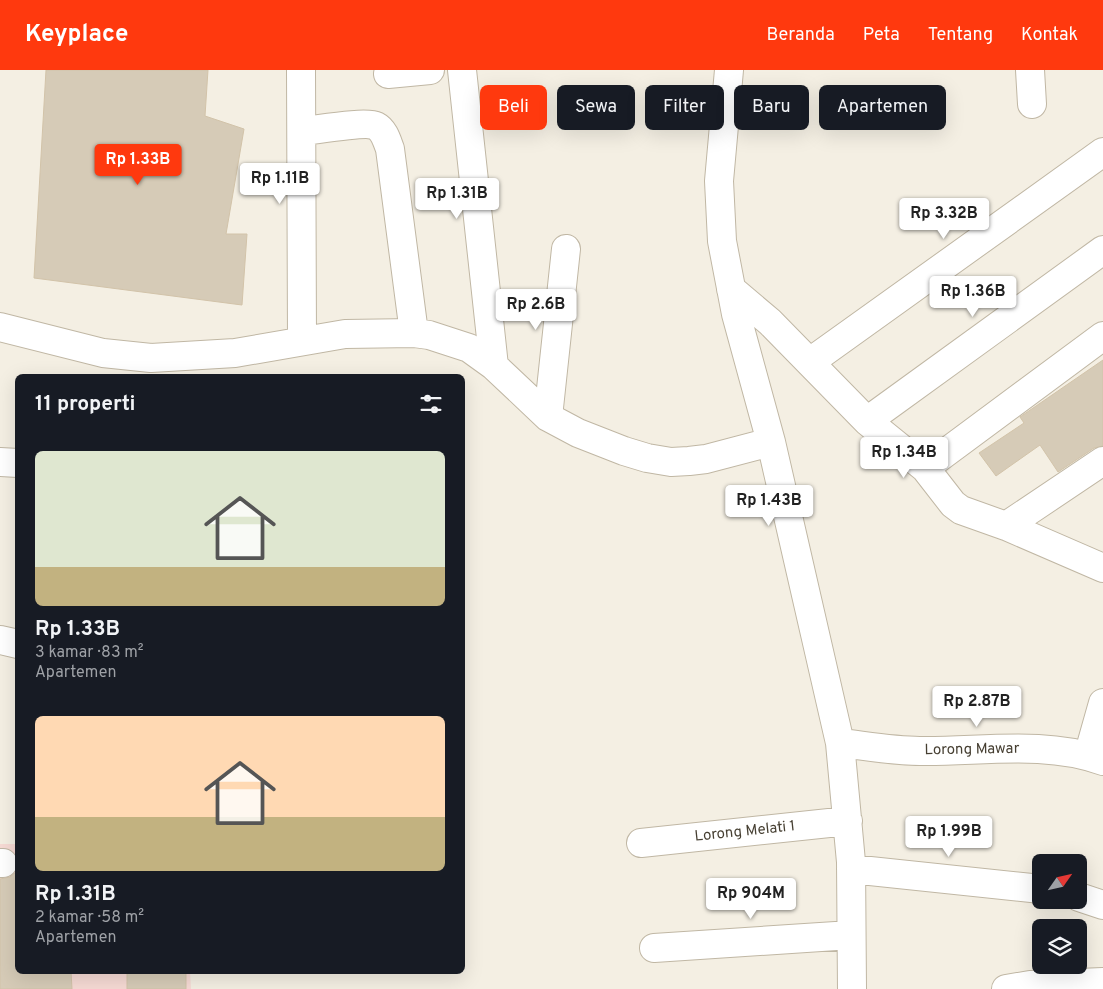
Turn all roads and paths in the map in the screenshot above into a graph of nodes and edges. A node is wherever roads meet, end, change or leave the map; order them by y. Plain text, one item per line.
1 (301, 70) edge
2 (430, 70) edge
3 (462, 70) edge
4 (730, 70) edge
5 (1030, 70) edge
6 (388, 74) dead end
7 (1032, 104) dead end
8 (302, 131) junction
9 (1103, 152) edge
10 (566, 249) dead end
11 (1103, 250) edge
12 (731, 289) junction
13 (0, 327) edge
14 (414, 333) junction
15 (1103, 336) edge
16 (302, 340) junction
17 (810, 362) junction
18 (494, 366) junction
19 (548, 417) junction
20 (867, 421) junction
21 (771, 442) junction
22 (1103, 461) edge
23 (0, 462) edge
24 (15, 463) edge
25 (925, 468) junction
26 (1006, 526) junction
27 (1103, 568) edge
28 (0, 640) edge
29 (15, 643) edge
30 (1103, 703) edge
31 (840, 743) junction
32 (1096, 759) edge
33 (848, 821) junction
34 (641, 844) dead end
35 (851, 869) junction
36 (1032, 888) edge
37 (1088, 900) edge
38 (1103, 905) edge
39 (851, 935) junction
40 (654, 948) dead end
41 (1103, 982) edge
42 (852, 989) edge
43 (1006, 989) edge

1 - 8 street
2 - 6 street
3 - 18 street
4 - 12 street
5 - 7 street
8 - 14 street
8 - 16 street
9 - 17 street
10 - 19 street
11 - 20 street
12 - 17 street
12 - 21 street
13 - 16 street
14 - 16 street
14 - 18 street
15 - 25 street
17 - 20 street
18 - 19 street
19 - 21 street
20 - 25 street
21 - 31 street
22 - 26 street
23 - 24 street
25 - 26 street
26 - 27 street
28 - 29 street
30 - 32 street
31 - 32 street, Lorong Mawar
31 - 33 street
33 - 34 street, Lorong Melati 1
33 - 35 street
35 - 36 street
35 - 39 street
37 - 38 street
39 - 40 street
39 - 42 street
41 - 43 street

